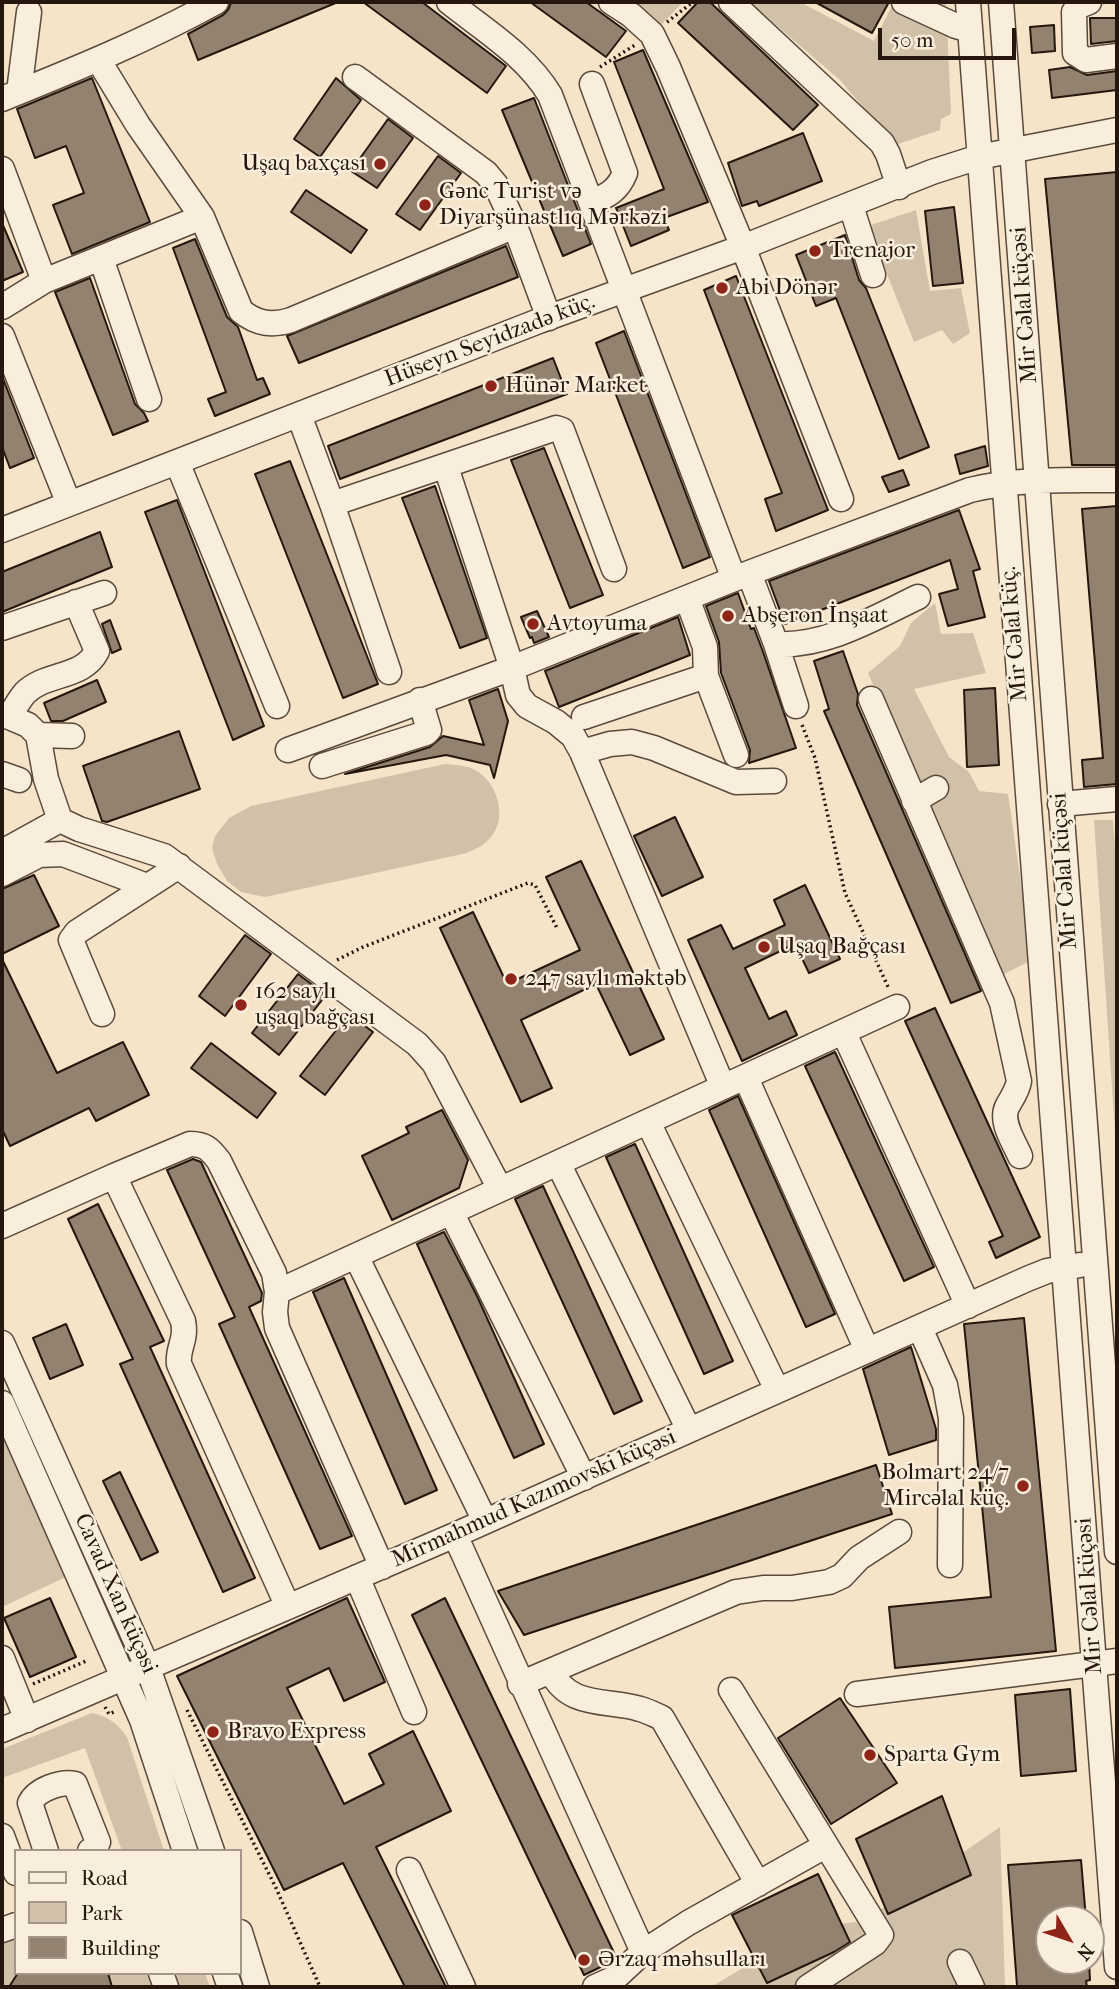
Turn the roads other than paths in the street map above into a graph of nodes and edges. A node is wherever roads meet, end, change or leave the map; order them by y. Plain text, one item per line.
1 (216, 2) edge
2 (449, 2) edge
3 (611, 2) edge
4 (732, 2) edge
5 (904, 2) edge
6 (968, 2) edge
7 (1001, 2) edge
8 (1079, 3) edge
9 (29, 12) dead end
10 (970, 30) junction
11 (1117, 56) edge
12 (99, 61) junction
13 (355, 77) dead end
14 (592, 84) dead end
15 (10, 96) edge
16 (1117, 130) edge
17 (1012, 150) junction
18 (979, 157) junction
19 (2, 169) edge
20 (899, 187) junction
21 (592, 202) junction
22 (851, 206) junction
23 (202, 217) junction
24 (514, 226) junction
25 (743, 247) junction
26 (101, 258) junction
27 (873, 275) dead end
28 (44, 281) junction
29 (625, 288) junction
30 (2, 307) edge
31 (549, 318) junction
32 (2, 336) edge
33 (149, 399) dead end
34 (299, 415) junction
35 (177, 462) junction
36 (446, 467) junction
37 (1037, 480) junction
38 (1117, 480) edge
39 (1002, 482) junction
40 (841, 499) dead end
41 (69, 504) junction
42 (332, 504) junction
43 (2, 530) edge
44 (614, 569) dead end
45 (741, 576) junction
46 (104, 593) dead end
47 (918, 597) dead end
48 (687, 598) junction
49 (76, 602) junction
50 (2, 628) edge
51 (776, 644) junction
52 (512, 668) junction
53 (389, 672) dead end
54 (706, 676) junction
55 (871, 699) dead end
56 (420, 700) junction
57 (277, 706) dead end
58 (796, 706) road end
59 (6, 715) edge
60 (584, 716) dead end
61 (38, 735) junction
62 (72, 736) dead end
63 (288, 750) dead end
64 (582, 752) junction
65 (736, 755) dead end
66 (321, 766) dead end
67 (774, 781) dead end
68 (936, 788) dead end
69 (1117, 799) edge
70 (914, 801) junction
71 (1060, 804) junction
72 (60, 820) junction
73 (2, 852) edge
74 (178, 866) junction
75 (2, 874) edge
76 (147, 886) junction
77 (1043, 984) junction
78 (1002, 1003) junction
79 (897, 1007) road end
80 (102, 1014) dead end
81 (844, 1033) junction
82 (734, 1082) junction
83 (648, 1122) junction
84 (1020, 1156) dead end
85 (558, 1163) junction
86 (114, 1176) junction
87 (500, 1189) junction
88 (451, 1212) junction
89 (4, 1219) edge
90 (356, 1256) junction
91 (1066, 1266) junction
92 (1103, 1273) edge
93 (277, 1292) junction
94 (968, 1306) junction
95 (1108, 1312) edge
96 (920, 1328) junction
97 (2, 1343) edge
98 (867, 1350) junction
99 (776, 1390) junction
100 (2, 1403) edge
101 (689, 1430) junction
102 (584, 1478) junction
103 (1115, 1499) edge
104 (485, 1521) junction
105 (899, 1532) dead end
106 (455, 1535) junction
107 (1117, 1552) edge
108 (950, 1566) dead end
109 (382, 1567) junction
110 (357, 1577) junction
111 (288, 1607) junction
112 (2, 1658) edge
113 (1106, 1663) edge
114 (148, 1668) junction
115 (551, 1671) junction
116 (124, 1678) junction
117 (520, 1684) junction
118 (731, 1690) dead end
119 (857, 1694) dead end
120 (414, 1712) dead end
121 (27, 1720) junction
122 (2, 1730) edge
123 (2, 1836) edge
124 (825, 1846) junction
125 (45, 1849) edge
126 (95, 1849) edge
127 (184, 1849) edge
128 (211, 1849) edge
129 (14, 1868) edge
130 (409, 1870) dead end
131 (758, 1884) junction
132 (242, 1938) edge
133 (643, 1952) junction
134 (960, 1962) dead end
135 (1117, 1967) edge
136 (257, 1987) edge
137 (270, 1987) edge
138 (463, 1987) edge
139 (595, 1987) edge
140 (808, 1987) edge
141 (972, 1987) edge

1 - 12 street
2 - 21 street
3 - 25 street
4 - 20 street
5 - 10 street
6 - 10 street, Mir Cəlal küç.
7 - 17 street
8 - 11 street
9 - 15 street
10 - 18 street, Mir Cəlal küç.
12 - 15 street
12 - 23 street
13 - 24 street
14 - 21 street
16 - 17 street, Hüseyn Seyidzadə küç.
17 - 18 street, Hüseyn Seyidzadə küç.
17 - 37 street, Mir Cəlal küçəsi
18 - 20 street, Hüseyn Seyidzadə küç.
18 - 39 street, Mir Cəlal küç.
19 - 28 street
20 - 22 street, Hüseyn Seyidzadə küç.
21 - 29 street
22 - 25 street, Hüseyn Seyidzadə küç.
22 - 27 street
23 - 24 street
23 - 26 street
24 - 31 street
25 - 29 street, Hüseyn Seyidzadə küç.
25 - 40 street
26 - 28 street
26 - 33 street
28 - 30 street
29 - 31 street, Hüseyn Seyidzadə küç.
29 - 45 street
31 - 34 street, Hüseyn Seyidzadə küç.
32 - 41 street
34 - 35 street, Hüseyn Seyidzadə küç.
34 - 42 street
35 - 41 street, Hüseyn Seyidzadə küç.
35 - 57 street
36 - 42 street
36 - 44 street
36 - 52 street
37 - 38 street
37 - 39 street
37 - 71 street, Mir Cəlal küçəsi
39 - 45 street
39 - 77 street, Mir Cəlal küç.
41 - 43 street, Hüseyn Seyidzadə küç.
42 - 53 street
45 - 48 street
45 - 51 street
46 - 49 street
47 - 51 street
48 - 52 street
48 - 54 street
49 - 50 street
49 - 59 street
51 - 58 street
52 - 56 street
52 - 64 street
54 - 60 street
54 - 65 street
55 - 70 street
56 - 63 street
56 - 66 street
59 - 61 street
61 - 62 street
61 - 72 street
64 - 67 street
64 - 82 street
68 - 70 street
69 - 71 street
70 - 78 street
71 - 92 street, Mir Cəlal küçəsi
72 - 73 street
72 - 74 street
74 - 76 street
74 - 87 street
75 - 76 street
76 - 80 street
77 - 78 street
77 - 91 street, Mir Cəlal küç.
78 - 84 street
79 - 81 street
81 - 82 street
81 - 94 street
82 - 83 street
82 - 98 street
83 - 85 street
83 - 99 street
85 - 87 street
85 - 101 street
86 - 89 street
86 - 93 street
86 - 111 street
87 - 88 street
88 - 90 street
88 - 102 street
90 - 93 street
90 - 104 street
91 - 92 street, Mirmahmud Kazımovski küçəsi
91 - 94 street, Mirmahmud Kazımovski küçəsi
91 - 113 street, Mir Cəlal küçəsi
92 - 95 street, Mir Cəlal küçəsi
93 - 109 street
94 - 96 street, Mirmahmud Kazımovski küçəsi
95 - 103 street, Mir Cəlal küçəsi
96 - 98 street, Mirmahmud Kazımovski küçəsi
96 - 108 street
97 - 114 street, Cavad Xan küçəsi
98 - 99 street, Mirmahmud Kazımovski küçəsi
99 - 101 street, Mirmahmud Kazımovski küçəsi
100 - 116 street, Cavad Xan küçəsi
101 - 102 street, Mirmahmud Kazımovski küçəsi
102 - 104 street, Mirmahmud Kazımovski küçəsi
103 - 107 street, Mir Cəlal küçəsi
104 - 106 street, Mirmahmud Kazımovski küçəsi
105 - 115 street
106 - 109 street, Mirmahmud Kazımovski küçəsi
106 - 117 street
109 - 110 street, Mirmahmud Kazımovski küçəsi
110 - 111 street, Mirmahmud Kazımovski küçəsi
110 - 120 street
111 - 114 street, Mirmahmud Kazımovski küçəsi
112 - 121 street
113 - 119 street
113 - 135 street, Mir Cəlal küçəsi
114 - 116 street, Mirmahmud Kazımovski küçəsi
114 - 128 street, Cavad Xan küçəsi
115 - 117 street
115 - 131 street
116 - 121 street, Mirmahmud Kazımovski küçəsi
116 - 127 street, Cavad Xan küçəsi
117 - 133 street
118 - 124 street
121 - 122 street, Mirmahmud Kazımovski küçəsi
123 - 129 street
124 - 131 street
124 - 140 street
125 - 126 street
130 - 138 street
131 - 133 street
132 - 136 street
132 - 137 street
133 - 139 street
134 - 141 street

